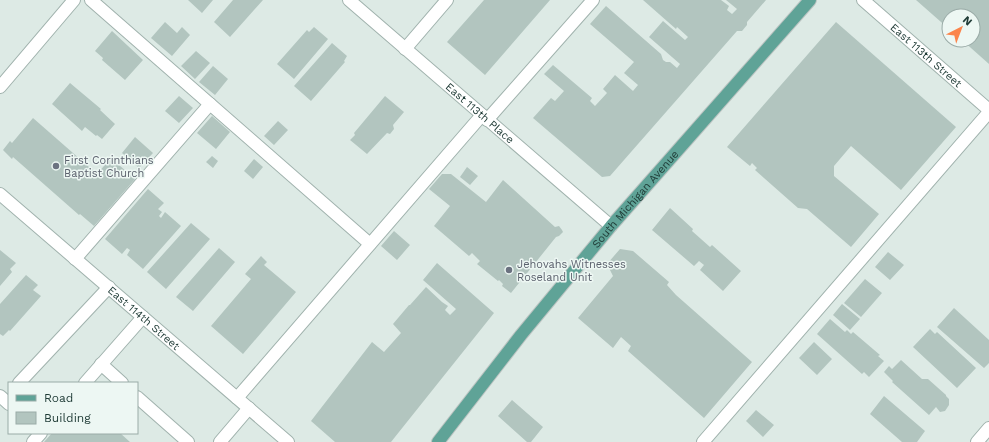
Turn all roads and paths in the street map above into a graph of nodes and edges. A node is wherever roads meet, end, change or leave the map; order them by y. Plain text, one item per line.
1 (74, 0) edge
2 (91, 0) edge
3 (349, 0) edge
4 (447, 0) edge
5 (593, 0) edge
6 (810, 0) edge
7 (863, 0) edge
8 (405, 49) junction
9 (0, 86) edge
10 (210, 104) junction
11 (989, 111) edge
12 (485, 117) junction
13 (0, 194) edge
14 (611, 226) junction
15 (370, 244) junction
16 (75, 259) junction
17 (108, 288) junction
18 (143, 317) junction
19 (101, 364) junction
20 (20, 382) edge
21 (86, 382) edge
22 (121, 382) edge
23 (138, 398) edge
24 (237, 398) junction
25 (249, 408) junction
26 (989, 428) edge
27 (40, 434) edge
28 (33, 442) edge
29 (188, 442) edge
30 (220, 442) edge
31 (288, 442) edge
32 (438, 442) edge
33 (703, 442) edge
34 (977, 442) edge

1 - 9 street
2 - 10 street
3 - 8 street, East 113th Place
4 - 8 street
5 - 12 street
6 - 14 main road, South Michigan Avenue
7 - 11 street, East 113th Street
8 - 12 street, East 113th Place
10 - 15 street
10 - 16 street
11 - 33 street
12 - 14 street, East 113th Place
12 - 15 street
13 - 16 street, East 114th Street
14 - 32 main road, South Michigan Avenue
15 - 24 street
16 - 17 street, East 114th Street
17 - 18 street, East 114th Street
17 - 20 street
18 - 19 street
18 - 24 street, East 114th Street
19 - 21 street
19 - 22 street
23 - 29 street
24 - 25 street, East 114th Street
25 - 30 street
25 - 31 street, East 114th Street
26 - 34 street
27 - 28 street

